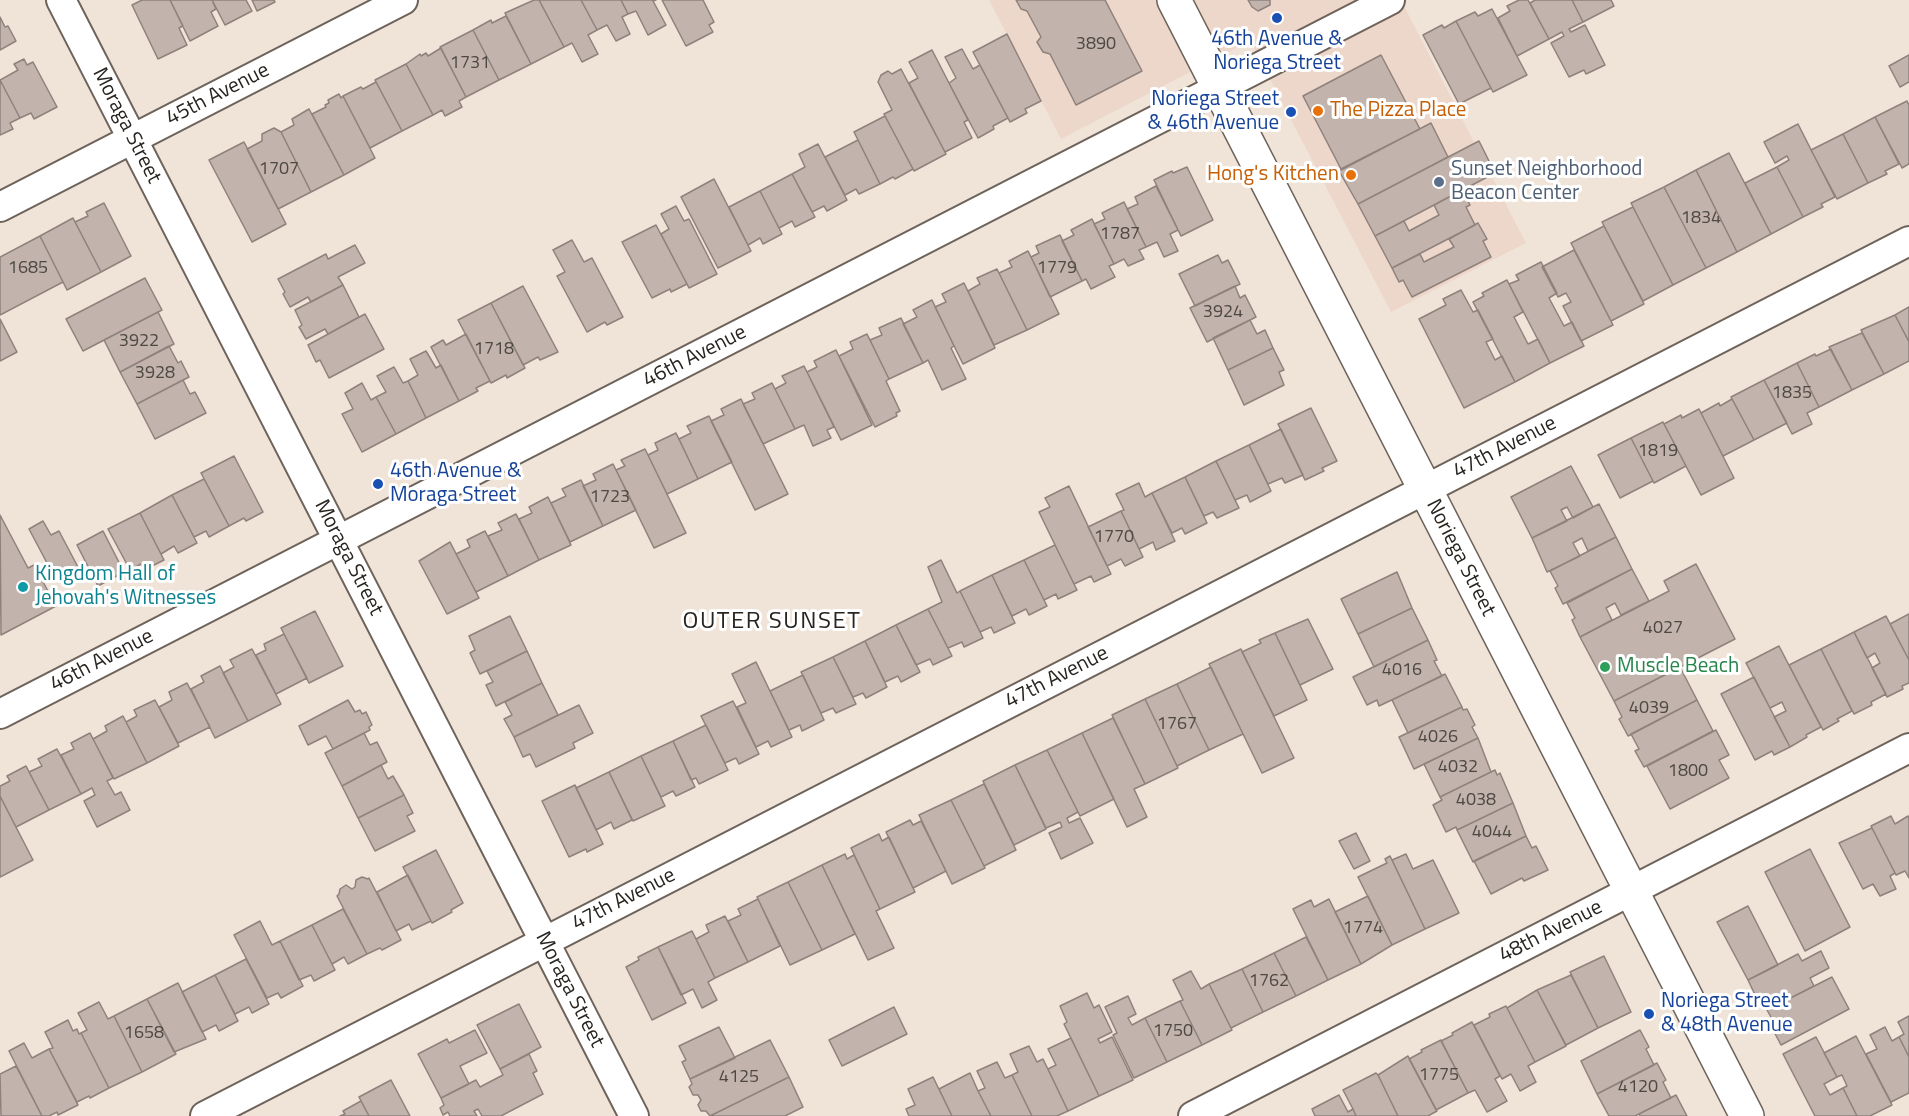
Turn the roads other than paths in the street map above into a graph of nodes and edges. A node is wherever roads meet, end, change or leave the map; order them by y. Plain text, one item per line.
1 (61, 0) edge
2 (403, 0) edge
3 (1174, 0) edge
4 (1390, 0) edge
5 (1219, 88) junction
6 (132, 139) junction
7 (0, 207) edge
8 (1909, 240) edge
9 (1425, 489) junction
10 (338, 540) junction
11 (0, 714) edge
12 (1909, 748) edge
13 (1631, 891) junction
14 (544, 942) junction
15 (204, 1116) edge
16 (634, 1116) edge
17 (1193, 1116) edge
18 (1747, 1116) edge

1 - 6 street, Moraga Street
2 - 6 street, 45th Avenue
3 - 5 street, Noriega Street
4 - 5 street, 46th Avenue
5 - 9 street, Noriega Street
5 - 10 street, 46th Avenue
6 - 7 street, 45th Avenue
6 - 10 street, Moraga Street
8 - 9 street, 47th Avenue
9 - 13 street, Noriega Street
9 - 14 street, 47th Avenue
10 - 11 street, 46th Avenue
10 - 14 street, Moraga Street
12 - 13 street, 48th Avenue
13 - 17 street, 48th Avenue
13 - 18 street, Noriega Street
14 - 15 street, 47th Avenue
14 - 16 street, Moraga Street

